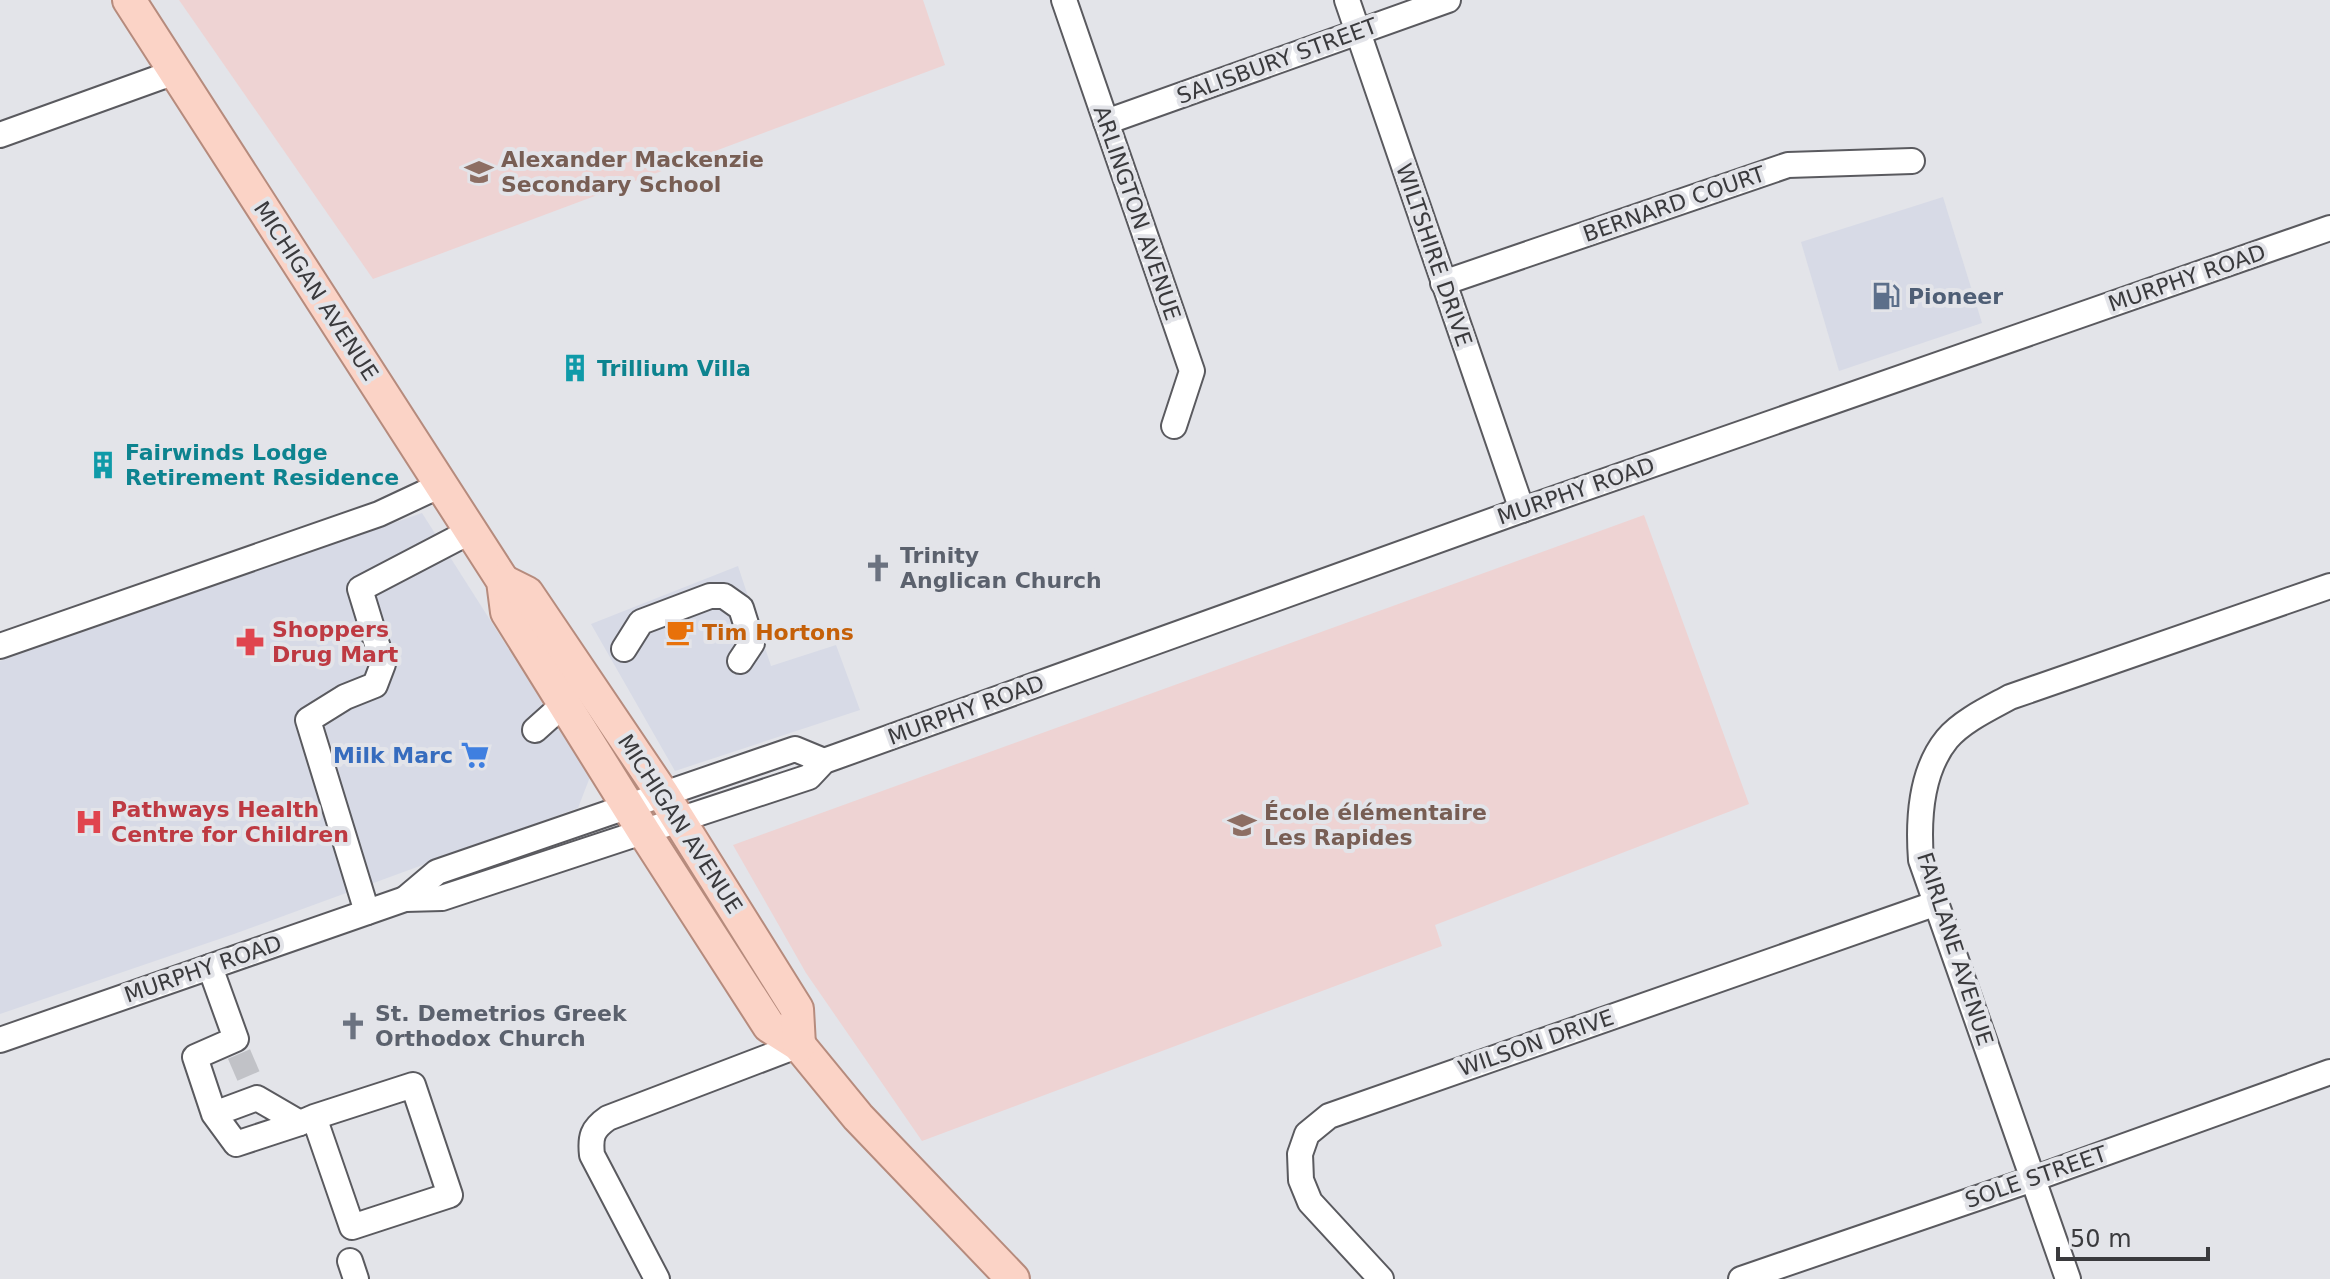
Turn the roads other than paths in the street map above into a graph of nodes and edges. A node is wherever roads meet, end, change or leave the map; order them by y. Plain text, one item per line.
1 (129, 0) edge
2 (1064, 0) edge
3 (1347, 0) edge
4 (1448, 0) edge
5 (1357, 32) junction
6 (175, 72) junction
7 (1106, 122) junction
8 (0, 135) edge
9 (1912, 161) dead end
10 (2330, 228) edge
11 (1443, 283) junction
12 (1174, 426) dead end
13 (441, 485) junction
14 (1522, 510) junction
15 (471, 531) junction
16 (503, 581) junction
17 (2330, 586) edge
18 (0, 646) edge
19 (624, 649) dead end
20 (740, 661) dead end
21 (564, 704) junction
22 (535, 730) dead end
23 (824, 761) junction
24 (662, 793) junction
25 (636, 819) junction
26 (679, 821) junction
27 (1937, 903) junction
28 (367, 912) junction
29 (210, 967) junction
30 (0, 1040) edge
31 (799, 1045) junction
32 (2330, 1072) edge
33 (214, 1114) junction
34 (307, 1120) junction
35 (2033, 1179) junction
36 (657, 1279) edge
37 (1013, 1279) edge
38 (1381, 1279) edge
39 (1741, 1279) edge
40 (2068, 1279) edge

1 - 6 main road, MICHIGAN AVENUE
2 - 7 street, ARLINGTON AVENUE
3 - 5 street, WILTSHIRE DRIVE
4 - 5 street, SALISBURY STREET
5 - 7 street, SALISBURY STREET
5 - 11 street, WILTSHIRE DRIVE
6 - 8 street
6 - 13 main road, MICHIGAN AVENUE
7 - 12 street, ARLINGTON AVENUE
9 - 11 street, BERNARD COURT
10 - 14 street, MURPHY ROAD
11 - 14 street, WILTSHIRE DRIVE
13 - 15 main road, MICHIGAN AVENUE
13 - 18 street
14 - 23 street, MURPHY ROAD
15 - 16 main road, MICHIGAN AVENUE
15 - 28 street
16 - 21 main road, MICHIGAN AVENUE
16 - 24 main road, MICHIGAN AVENUE
17 - 27 street, FAIRLANE AVENUE
19 - 20 street
21 - 22 street
21 - 25 main road, MICHIGAN AVENUE
23 - 24 street, MURPHY ROAD
23 - 26 street, MURPHY ROAD
24 - 25 street, MURPHY ROAD
24 - 26 main road, MICHIGAN AVENUE
25 - 26 street, MURPHY ROAD
25 - 28 street, MURPHY ROAD
25 - 31 main road, MICHIGAN AVENUE
26 - 31 main road, MICHIGAN AVENUE
27 - 35 street, FAIRLANE AVENUE
27 - 38 street, WILSON DRIVE
28 - 29 street, MURPHY ROAD
29 - 30 street, MURPHY ROAD
29 - 33 street
31 - 36 street
31 - 37 main road, MICHIGAN AVENUE
32 - 35 street, SOLE STREET
33 - 34 street
33 - 34 street
34 - 34 street
35 - 39 street, SOLE STREET
35 - 40 street, FAIRLANE AVENUE

